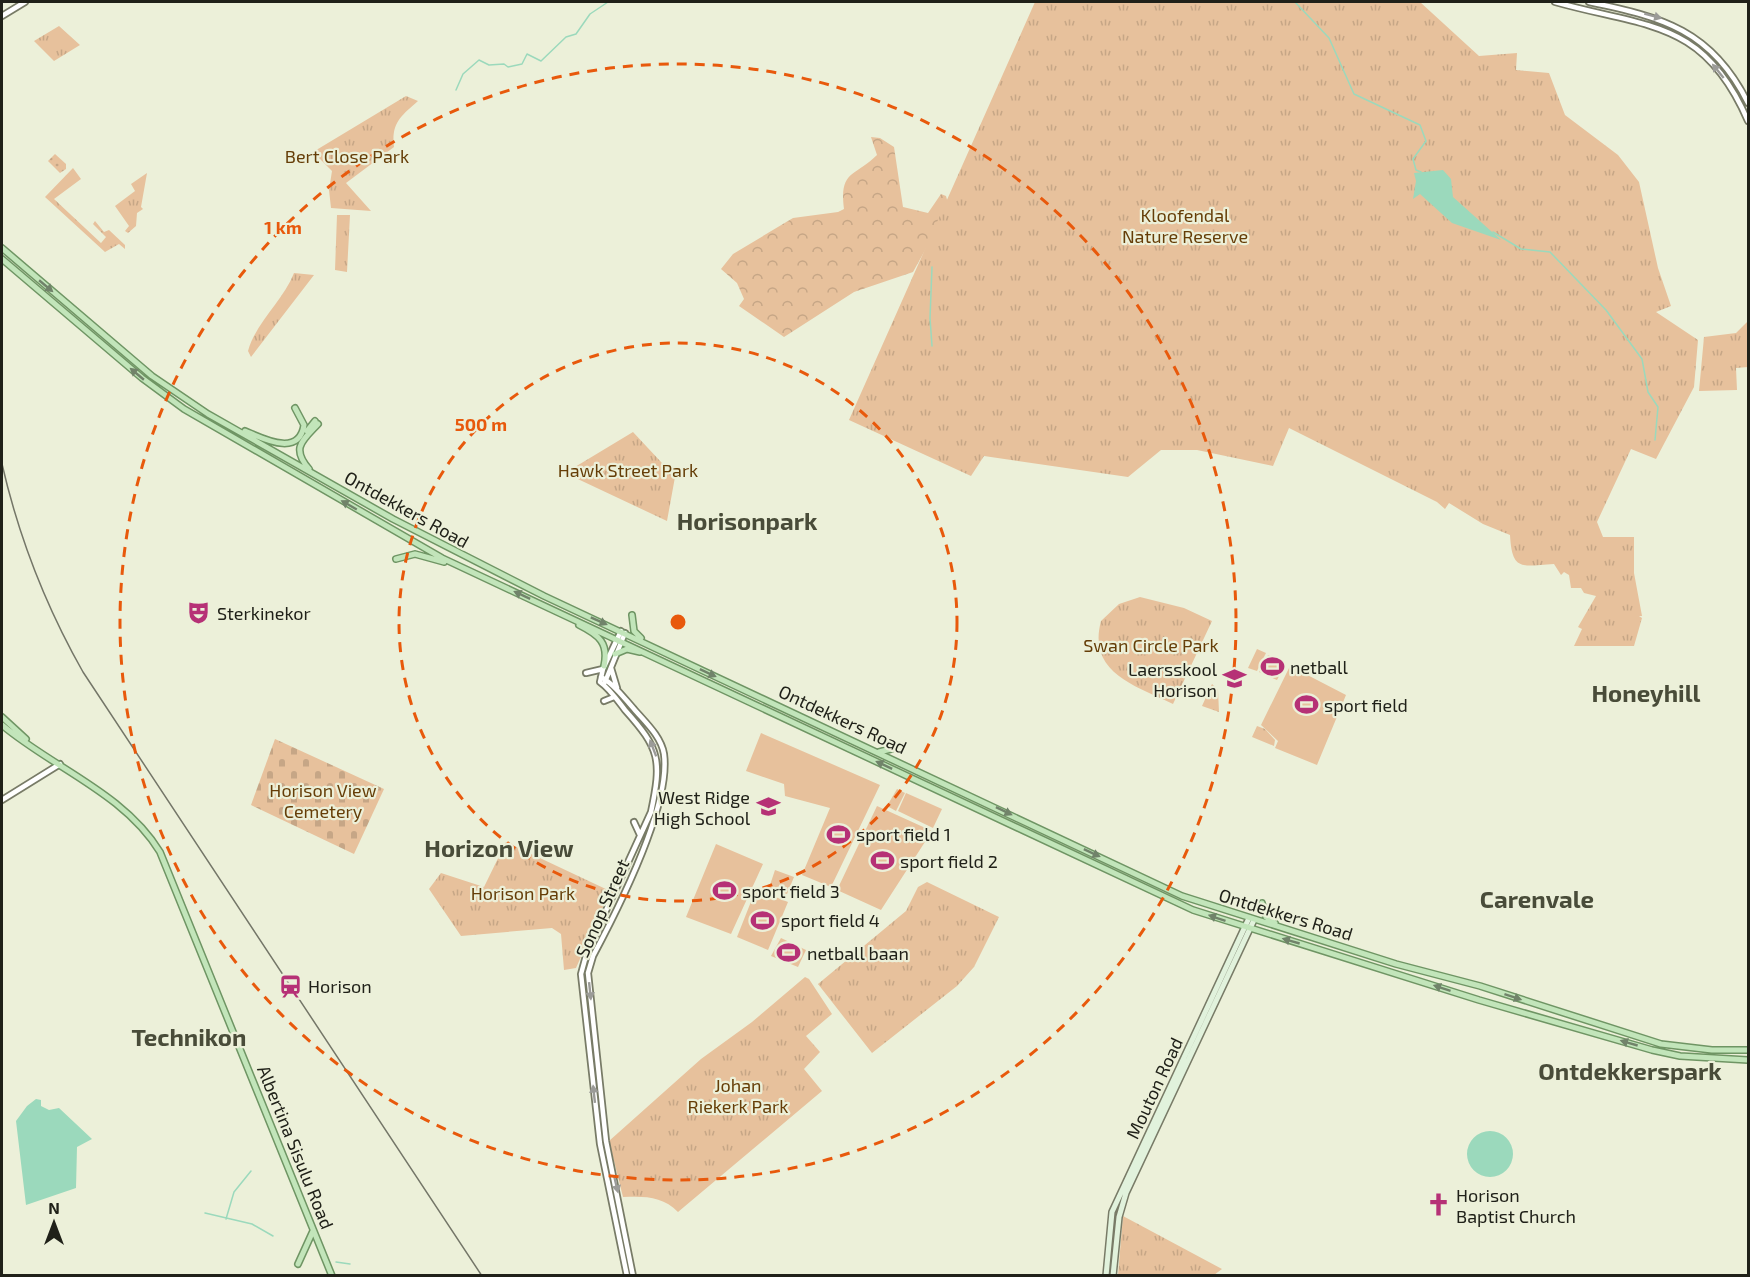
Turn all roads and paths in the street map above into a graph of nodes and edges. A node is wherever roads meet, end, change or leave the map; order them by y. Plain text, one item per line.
1 (25, 2) edge
2 (1555, 2) edge
3 (1589, 2) edge
4 (2, 16) edge
5 (1749, 103) edge
6 (1749, 121) edge
7 (2, 248) edge
8 (2, 259) edge
9 (295, 408) dead end
10 (221, 421) junction
11 (283, 445) junction
12 (314, 475) junction
13 (396, 560) dead end
14 (457, 565) junction
15 (552, 609) junction
16 (632, 615) dead end
17 (623, 632) junction
18 (620, 639) junction
19 (655, 647) junction
20 (615, 654) junction
21 (653, 656) junction
22 (606, 667) junction
23 (586, 673) dead end
24 (604, 681) junction
25 (622, 696) junction
26 (614, 697) junction
27 (604, 701) dead end
28 (2, 717) edge
29 (2, 725) edge
30 (31, 745) junction
31 (891, 749) dead end
32 (879, 752) junction
33 (60, 764) junction
34 (2, 800) edge
35 (647, 820) junction
36 (653, 824) junction
37 (644, 827) junction
38 (649, 833) junction
39 (640, 835) junction
40 (1262, 903) dead end
41 (1252, 919) junction
42 (1248, 929) junction
43 (1294, 932) junction
44 (1749, 1050) edge
45 (1749, 1060) edge
46 (313, 1231) junction
47 (297, 1264) dead end
48 (332, 1275) edge
49 (627, 1275) edge
50 (633, 1275) edge
51 (1106, 1275) edge
52 (1113, 1275) edge

1 - 4 street
6 -> 2 street
3 -> 5 street
7 -> 10 main road, Ontdekkers Road
14 -> 8 main road, Ontdekkers Road
9 - 11 main road
10 - 11 main road
10 - 12 main road, Ontdekkers Road
11 - 12 main road
12 -> 17 main road, Ontdekkers Road
13 - 14 main road
15 -> 14 main road, Ontdekkers Road
15 - 18 main road, Ontdekkers Road
15 - 22 main road
16 - 19 main road
17 - 18 street
17 - 19 main road, Ontdekkers Road
18 - 20 street
18 - 21 main road, Ontdekkers Road
18 - 22 street
19 -> 32 main road, Ontdekkers Road
20 - 21 main road
20 - 22 street
42 -> 21 main road, Ontdekkers Road
22 - 23 street
22 - 24 street
22 - 24 street
22 - 25 street
24 - 25 street, Sonop Street
24 - 26 street, Sonop Street
25 - 36 street, Sonop Street
26 - 27 street
35 -> 26 street, Sonop Street
28 - 30 main road, Albertina Sisulu Road
29 - 30 main road, Albertina Sisulu Road
30 - 33 main road, Albertina Sisulu Road
31 - 32 main road
32 -> 41 main road, Ontdekkers Road
33 - 34 street
33 - 46 main road, Albertina Sisulu Road
35 - 37 street, Sonop Street
35 - 39 street
36 - 37 street
36 - 38 street, Sonop Street
37 - 38 street
37 - 39 street, Sonop Street
38 -> 50 street, Sonop Street
49 -> 39 street, Sonop Street
40 - 43 main road
41 - 42 main road, Mouton Road
41 - 43 main road, Ontdekkers Road
45 -> 42 main road, Ontdekkers Road
42 - 51 main road, Mouton Road
42 - 52 main road, Mouton Road
43 -> 44 main road, Ontdekkers Road
46 - 47 main road
46 - 48 main road, Albertina Sisulu Road

